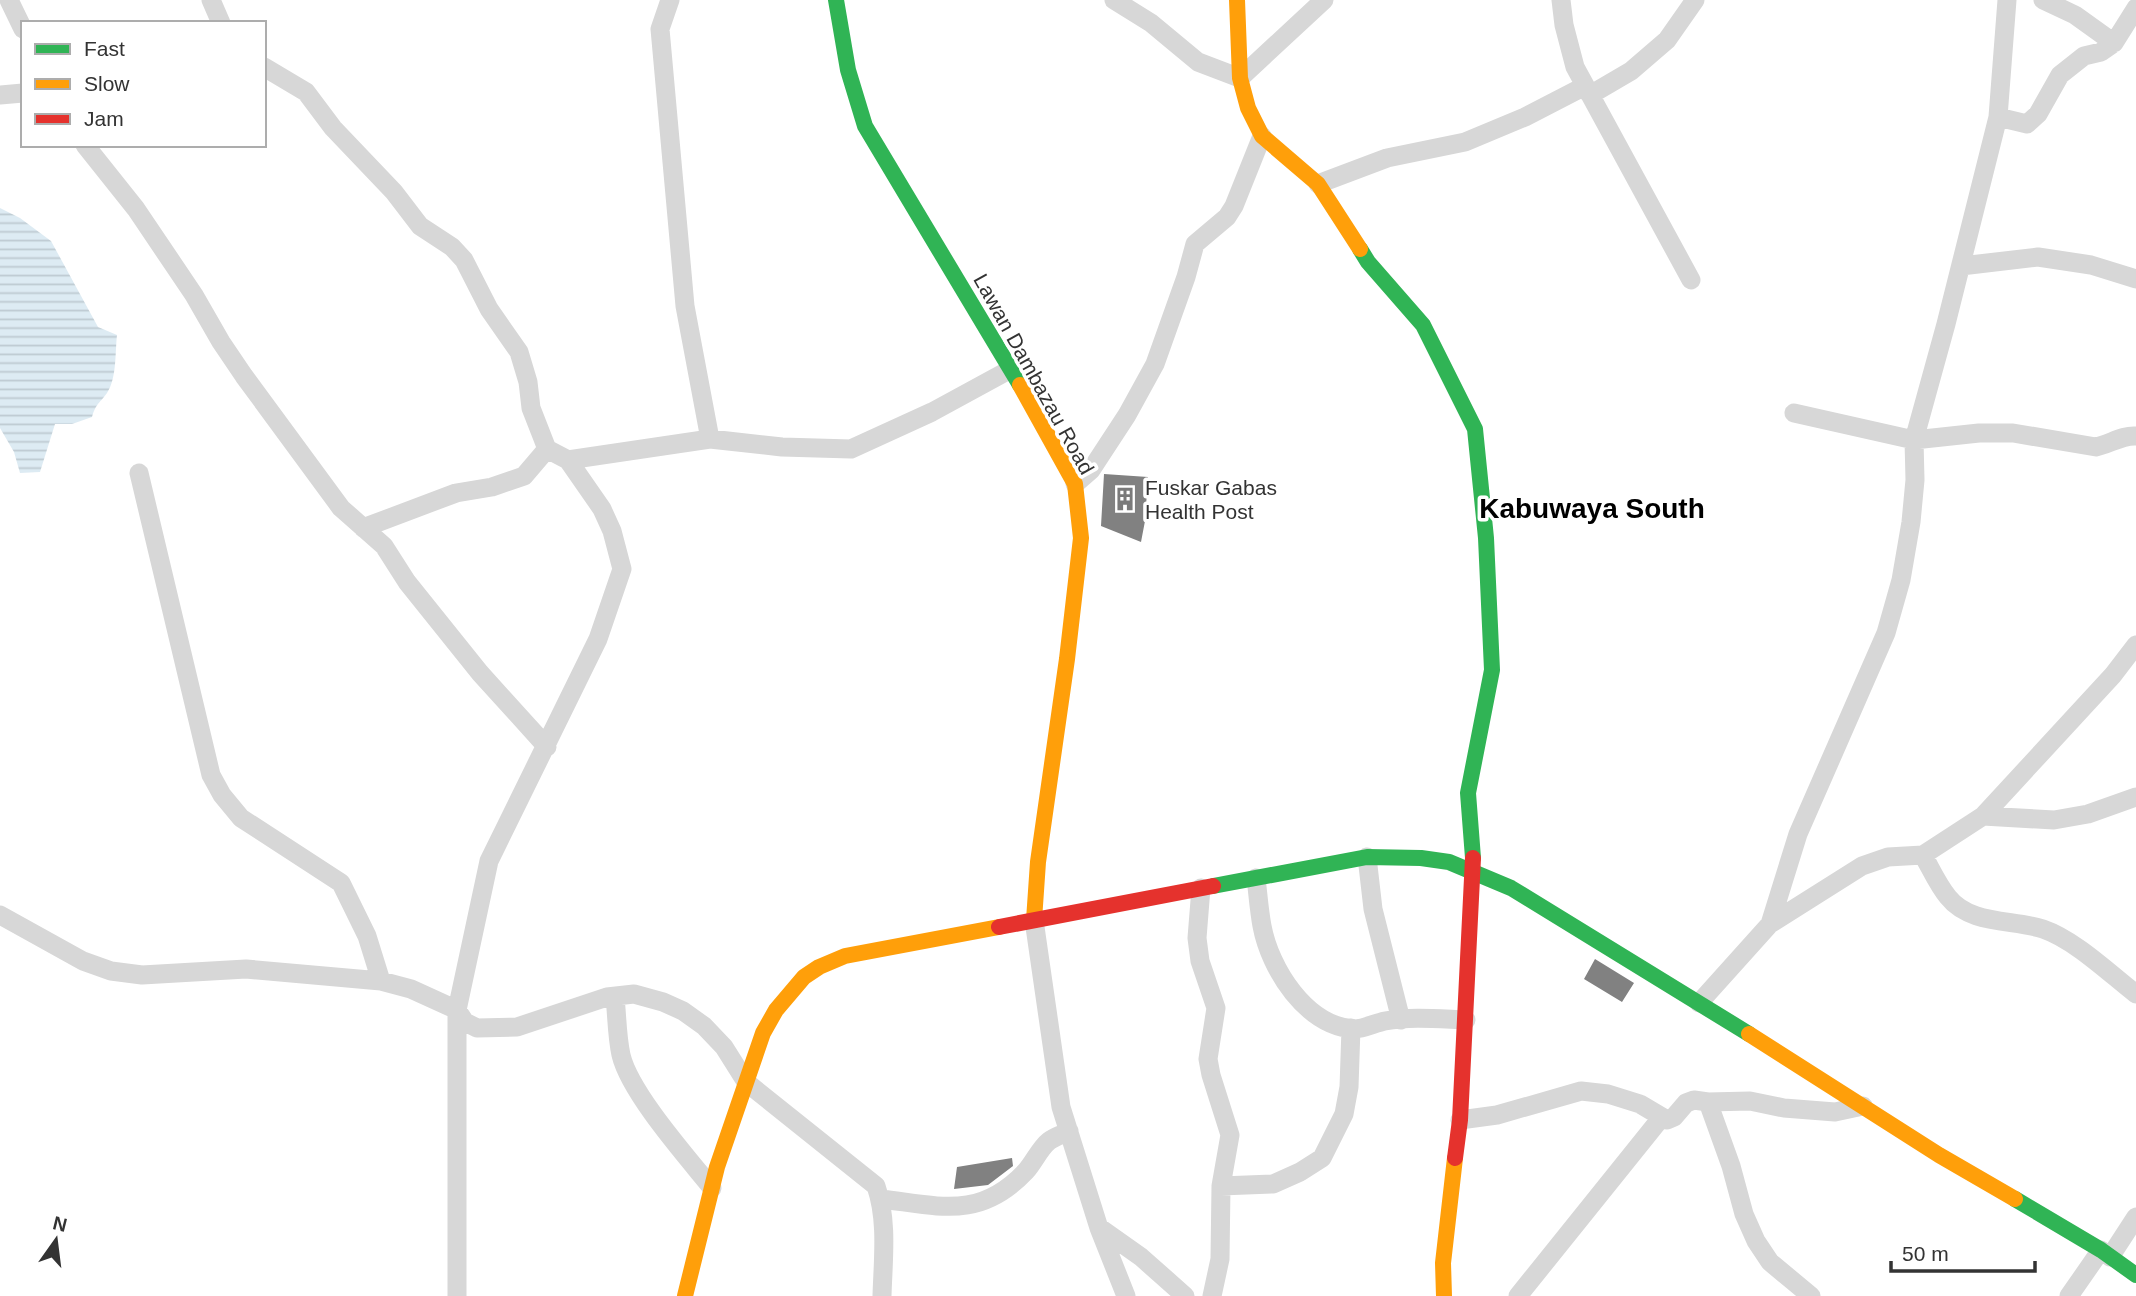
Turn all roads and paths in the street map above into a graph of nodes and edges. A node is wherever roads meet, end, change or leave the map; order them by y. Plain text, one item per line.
1 (9, 0) edge
2 (211, 0) edge
3 (670, 0) edge
4 (836, 0) edge
5 (1114, 0) edge
6 (1237, 0) edge
7 (1324, 0) edge
8 (1561, 0) edge
9 (1695, 0) edge
10 (2007, 0) edge
11 (2042, 0) edge
12 (2136, 8) edge
13 (220, 21) edge
14 (21, 25) edge
15 (2114, 43) junction
16 (266, 68) edge
17 (1240, 78) junction
18 (1588, 91) junction
19 (21, 93) edge
20 (0, 95) edge
21 (1998, 117) junction
22 (1262, 136) junction
23 (87, 147) edge
24 (1318, 184) junction
25 (1961, 266) junction
26 (2136, 279) edge
27 (1691, 280) dead end
28 (1011, 369) junction
29 (1794, 413) dead end
30 (2136, 436) edge
31 (709, 439) junction
32 (1914, 440) junction
33 (547, 449) junction
34 (568, 460) junction
35 (139, 473) dead end
36 (1075, 484) junction
37 (363, 528) junction
38 (2136, 645) edge
39 (547, 747) junction
40 (2136, 797) edge
41 (1983, 816) junction
42 (1923, 855) junction
43 (1367, 857) junction
44 (1474, 870) junction
45 (1256, 878) junction
46 (1201, 888) junction
47 (0, 915) edge
48 (1034, 920) junction
49 (1770, 924) junction
50 (381, 981) junction
51 (2136, 993) edge
52 (615, 997) junction
53 (1699, 1003) junction
54 (457, 1010) junction
55 (1401, 1020) junction
56 (1466, 1020) junction
57 (1351, 1028) junction
58 (746, 1082) junction
59 (1708, 1102) junction
60 (1863, 1106) junction
61 (1661, 1118) junction
62 (1460, 1119) junction
63 (1069, 1131) junction
64 (1222, 1186) junction
65 (712, 1188) junction
66 (881, 1199) junction
67 (2135, 1222) edge
68 (1099, 1228) junction
69 (2106, 1254) junction
70 (2136, 1275) edge
71 (457, 1296) edge
72 (685, 1296) edge
73 (882, 1296) edge
74 (1126, 1296) edge
75 (1185, 1296) edge
76 (1212, 1296) edge
77 (1444, 1296) edge
78 (1518, 1296) edge
79 (1811, 1296) edge
80 (2069, 1296) edge

1 - 14 street
2 - 13 street
3 - 31 street
4 - 28 main road, Lawan Dambazau Road
5 - 17 street
6 - 17 main road
7 - 17 street
8 - 18 street
9 - 18 street
10 - 21 street
11 - 15 street
12 - 15 street
15 - 21 street
16 - 33 street
17 - 22 main road
18 - 24 street
18 - 27 street
19 - 20 street
21 - 25 street
22 - 24 main road
22 - 36 street
23 - 37 street
24 - 44 main road
25 - 26 street
25 - 32 street
28 - 31 street
28 - 36 main road, Lawan Dambazau Road
29 - 32 street
30 - 32 street
31 - 34 street
32 - 49 street
33 - 34 street
33 - 37 street
34 - 39 street
35 - 50 street
36 - 48 main road, Lawan Dambazau Road
37 - 39 street
38 - 41 street
39 - 54 street
40 - 41 street
41 - 42 street
42 - 49 street
42 - 51 street
43 - 44 main road
43 - 45 main road
43 - 55 street
44 - 53 main road
44 - 56 main road
45 - 46 main road
45 - 57 street
46 - 48 main road
46 - 64 street
47 - 50 street
48 - 58 main road
48 - 63 street
49 - 53 street
50 - 54 street
52 - 54 street
52 - 58 street
52 - 65 street
53 - 60 main road
54 - 71 street
55 - 56 street
55 - 57 street
56 - 62 main road
57 - 64 street
58 - 65 main road
58 - 66 street
59 - 60 street
59 - 61 street
59 - 79 street
60 - 69 main road
61 - 62 street
61 - 78 street
62 - 77 main road
63 - 66 street
63 - 68 street
64 - 76 street
65 - 72 main road
66 - 73 street
67 - 69 street
68 - 74 street
68 - 75 street
69 - 70 main road
69 - 80 street

